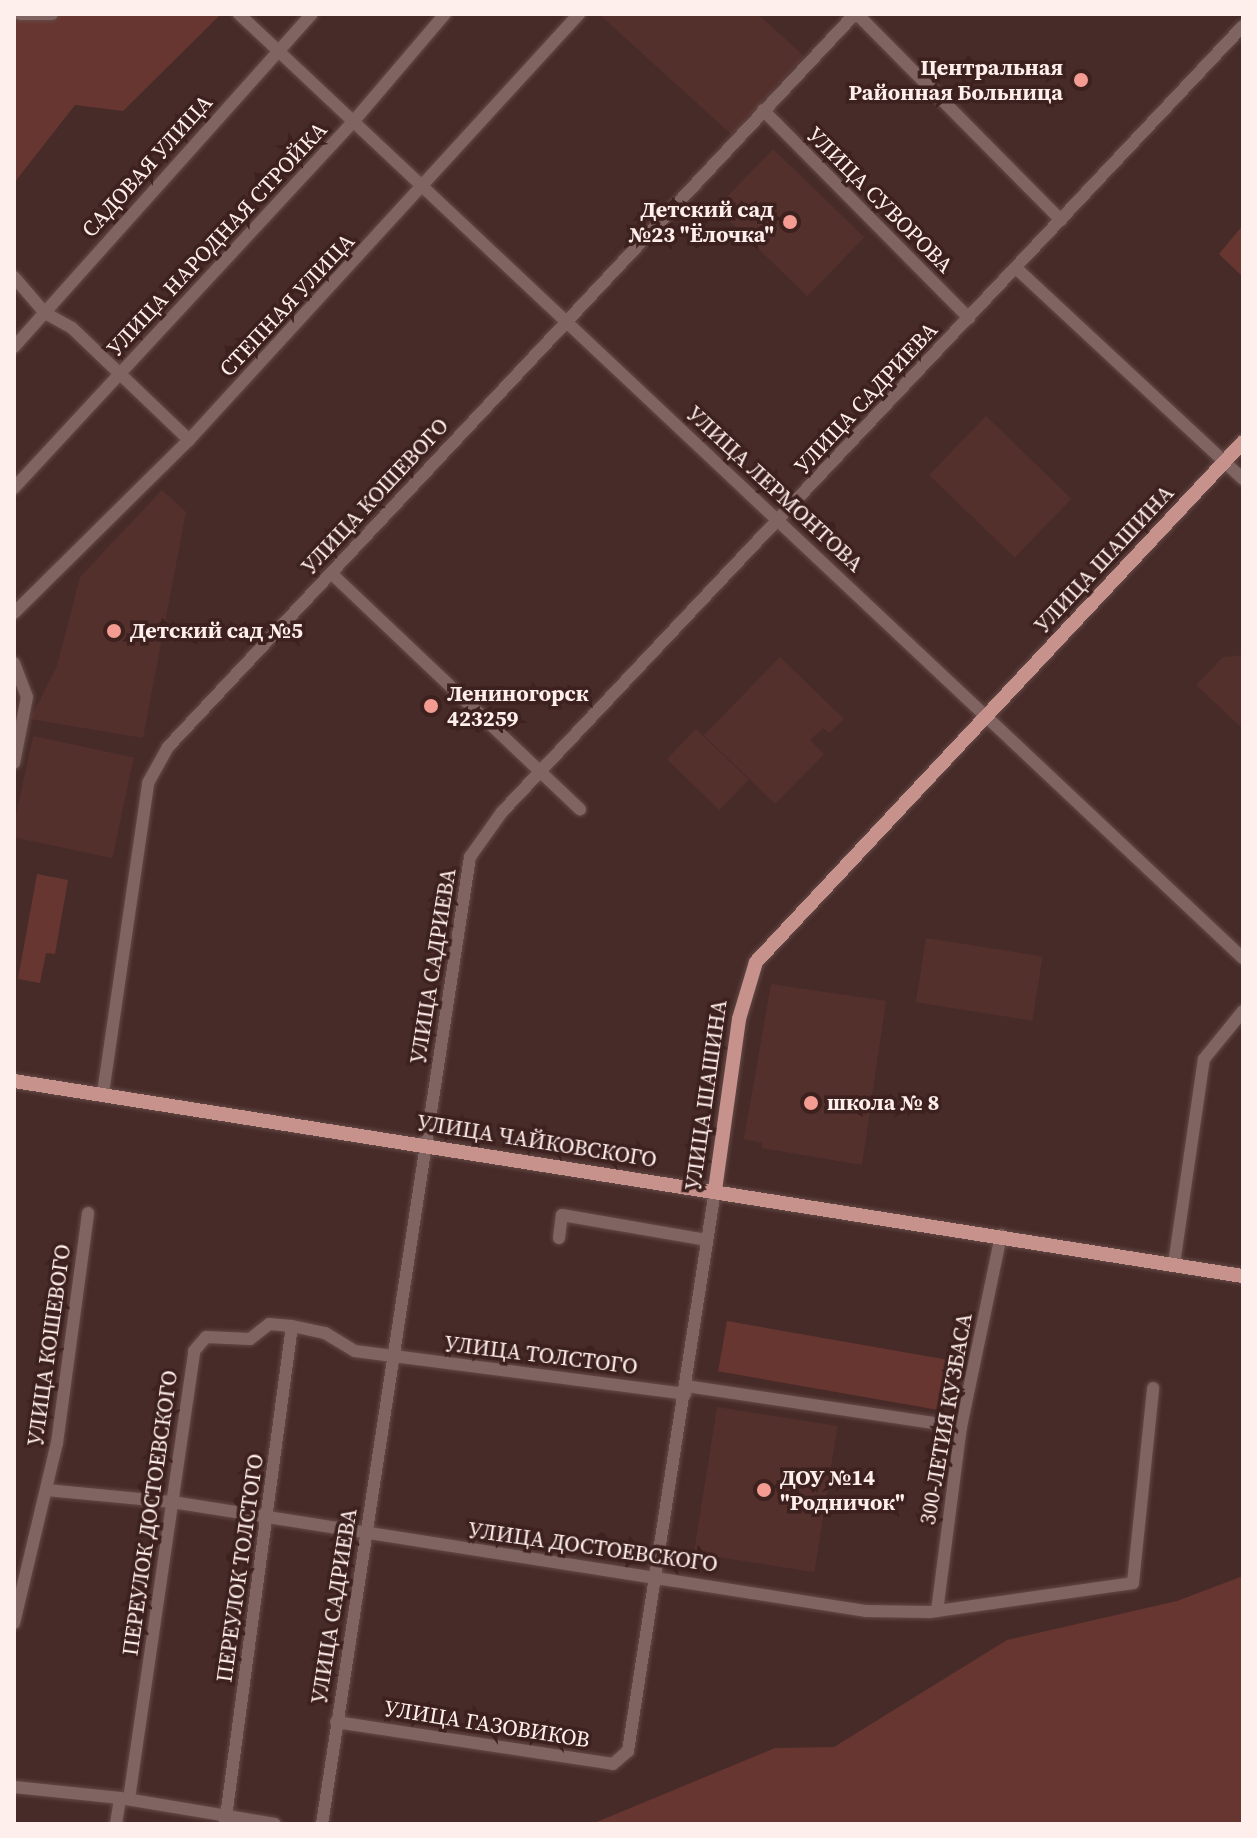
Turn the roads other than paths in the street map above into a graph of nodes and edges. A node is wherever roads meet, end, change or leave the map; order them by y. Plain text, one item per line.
1 (20, 14) edge
2 (52, 14) edge
3 (239, 14) edge
4 (312, 14) edge
5 (445, 14) edge
6 (579, 14) edge
7 (856, 14) edge
8 (1243, 26) edge
9 (278, 51) junction
10 (763, 110) junction
11 (353, 122) junction
12 (423, 187) junction
13 (1061, 220) junction
14 (1016, 268) junction
15 (14, 277) edge
16 (45, 313) junction
17 (969, 318) junction
18 (566, 321) junction
19 (14, 347) edge
20 (119, 375) junction
21 (189, 440) junction
22 (1243, 442) edge
23 (1225, 462) junction
24 (1243, 479) edge
25 (14, 488) edge
26 (778, 520) junction
27 (332, 574) junction
28 (14, 613) edge
29 (14, 663) edge
30 (987, 716) junction
31 (14, 763) edge
32 (540, 773) junction
33 (580, 809) dead end
34 (1243, 958) edge
35 (1243, 1011) edge
36 (14, 1081) edge
37 (103, 1093) junction
38 (427, 1146) junction
39 (715, 1190) junction
40 (88, 1213) dead end
41 (1001, 1235) junction
42 (559, 1238) dead end
43 (706, 1240) junction
44 (1174, 1264) junction
45 (1243, 1276) edge
46 (292, 1326) junction
47 (393, 1355) junction
48 (1153, 1388) dead end
49 (686, 1390) junction
50 (961, 1427) junction
51 (47, 1490) junction
52 (172, 1502) junction
53 (267, 1517) junction
54 (365, 1534) junction
55 (654, 1575) junction
56 (937, 1611) junction
57 (14, 1623) edge
58 (336, 1722) junction
59 (628, 1751) joint
60 (14, 1787) edge
61 (124, 1798) junction
62 (226, 1820) edge
63 (116, 1824) edge
64 (275, 1824) edge
65 (322, 1824) edge

1 - 2 street
3 - 9 street, УЛИЦА ЛЕРМОНТОВА
4 - 9 street, САДОВАЯ УЛИЦА
5 - 11 street, УЛИЦА НАРОДНАЯ СТРОЙКА
6 - 12 street, СТЕПНАЯ УЛИЦА
7 - 10 street, УЛИЦА КОШЕВОГО
7 - 13 street
8 - 13 street, УЛИЦА САДРИЕВА
9 - 11 street, УЛИЦА ЛЕРМОНТОВА
9 - 16 street, САДОВАЯ УЛИЦА
10 - 17 street, УЛИЦА СУВОРОВА
10 - 18 street, УЛИЦА КОШЕВОГО
11 - 12 street, УЛИЦА ЛЕРМОНТОВА
11 - 20 street, УЛИЦА НАРОДНАЯ СТРОЙКА
12 - 18 street, УЛИЦА ЛЕРМОНТОВА
12 - 21 street, СТЕПНАЯ УЛИЦА
13 - 14 street, УЛИЦА САДРИЕВА
14 - 17 street, УЛИЦА САДРИЕВА
14 - 23 street
15 - 16 street
16 - 19 street, САДОВАЯ УЛИЦА
16 - 20 street
17 - 26 street, УЛИЦА САДРИЕВА
18 - 26 street, УЛИЦА ЛЕРМОНТОВА
18 - 27 street, УЛИЦА КОШЕВОГО
20 - 21 street
20 - 25 street, УЛИЦА НАРОДНАЯ СТРОЙКА
21 - 28 street, СТЕПНАЯ УЛИЦА
22 - 23 main road, УЛИЦА ШАШИНА
23 - 24 street
23 - 30 main road, УЛИЦА ШАШИНА
26 - 30 street, УЛИЦА ЛЕРМОНТОВА
26 - 32 street, УЛИЦА САДРИЕВА
27 - 32 street
27 - 37 street, УЛИЦА КОШЕВОГО
29 - 31 street
30 - 34 street, УЛИЦА ЛЕРМОНТОВА
30 - 39 main road, УЛИЦА ШАШИНА
32 - 33 street
32 - 38 street, УЛИЦА САДРИЕВА
35 - 44 street
36 - 37 main road, УЛИЦА ЧАЙКОВСКОГО
37 - 38 main road, УЛИЦА ЧАЙКОВСКОГО
38 - 39 main road, УЛИЦА ЧАЙКОВСКОГО
38 - 47 street, УЛИЦА САДРИЕВА
39 - 41 main road, УЛИЦА ЧАЙКОВСКОГО
39 - 43 street, УЛИЦА ШАШИНА
40 - 51 street, УЛИЦА КОШЕВОГО
41 - 44 main road, УЛИЦА ЧАЙКОВСКОГО
41 - 50 street, 300-ЛЕТИЯ КУЗБАСА
42 - 43 street
43 - 49 street, УЛИЦА ШАШИНА
44 - 45 main road, УЛИЦА ЧАЙКОВСКОГО
46 - 47 street, ПЕРЕУЛОК ДОСТОЕВСКОГО
46 - 52 street, ПЕРЕУЛОК ДОСТОЕВСКОГО
46 - 53 street, ПЕРЕУЛОК ТОЛСТОГО
47 - 49 street, УЛИЦА ТОЛСТОГО
47 - 54 street, УЛИЦА САДРИЕВА
48 - 56 street, УЛИЦА ДОСТОЕВСКОГО
49 - 50 street, УЛИЦА ТОЛСТОГО
49 - 55 street, УЛИЦА ШАШИНА
50 - 56 street, 300-ЛЕТИЯ КУЗБАСА
51 - 52 street, УЛИЦА ДОСТОЕВСКОГО
51 - 57 street, УЛИЦА КОШЕВОГО
52 - 53 street, УЛИЦА ДОСТОЕВСКОГО
52 - 61 street, ПЕРЕУЛОК ДОСТОЕВСКОГО
53 - 54 street, УЛИЦА ДОСТОЕВСКОГО
53 - 62 street, ПЕРЕУЛОК ТОЛСТОГО
54 - 55 street, УЛИЦА ДОСТОЕВСКОГО
54 - 58 street, УЛИЦА САДРИЕВА
55 - 56 street, УЛИЦА ДОСТОЕВСКОГО
55 - 59 street, УЛИЦА ШАШИНА
58 - 59 street, УЛИЦА ГАЗОВИКОВ
58 - 65 street, УЛИЦА САДРИЕВА
60 - 61 street
61 - 62 street
61 - 63 street, ПЕРЕУЛОК ДОСТОЕВСКОГО
62 - 64 street

